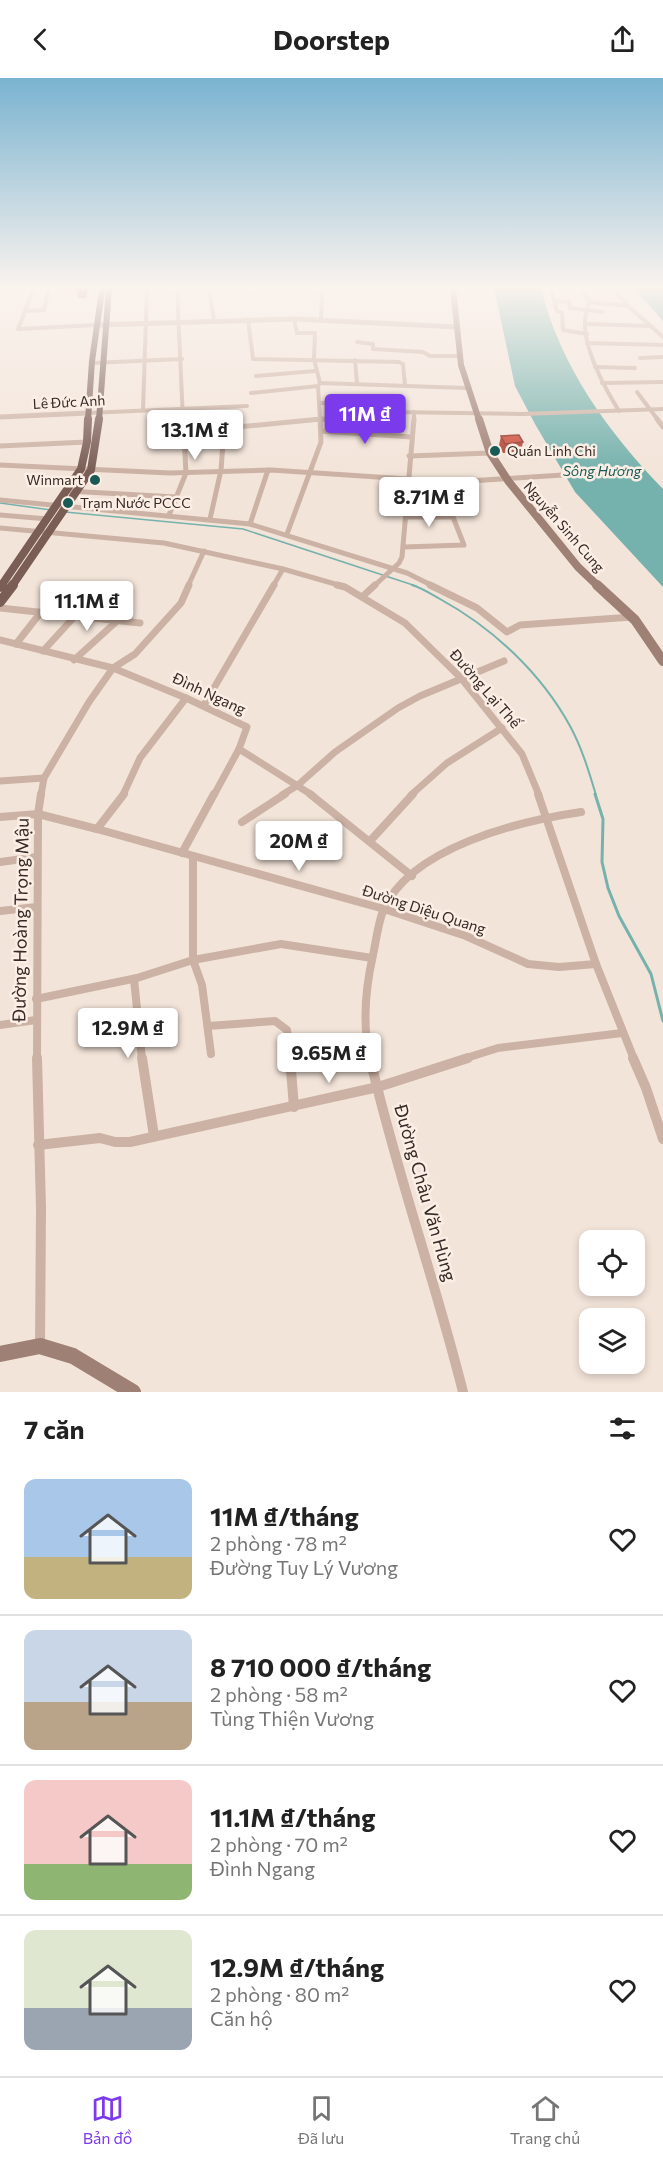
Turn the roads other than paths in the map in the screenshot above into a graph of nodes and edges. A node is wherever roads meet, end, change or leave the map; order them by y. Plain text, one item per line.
1 (94, 349) edge
2 (103, 349) edge
3 (145, 349) edge
4 (181, 349) edge
5 (252, 349) edge
6 (314, 349) edge
7 (378, 349) edge
8 (459, 349) edge
9 (588, 349) edge
10 (459, 356) junction
11 (663, 357) edge
12 (640, 358) dead end
13 (182, 359) junction
14 (314, 359) junction
15 (355, 360) junction
16 (145, 361) junction
17 (92, 363) junction
18 (102, 363) junction
19 (595, 367) junction
20 (635, 368) dead end
21 (315, 371) junction
22 (256, 376) dead end
23 (663, 382) edge
24 (357, 383) junction
25 (602, 383) junction
26 (319, 385) junction
27 (405, 386) junction
28 (466, 388) junction
29 (251, 393) dead end
30 (637, 393) dead end
31 (320, 403) junction
32 (246, 406) dead end
33 (184, 408) junction
34 (663, 409) edge
35 (143, 410) junction
36 (650, 410) junction
37 (619, 411) junction
38 (99, 412) junction
39 (391, 412) junction
40 (414, 412) junction
41 (88, 413) junction
42 (476, 414) junction
43 (0, 417) edge
44 (321, 419) junction
45 (663, 426) edge
46 (225, 429) junction
47 (321, 431) junction
48 (185, 432) junction
49 (411, 437) junction
50 (87, 442) junction
51 (0, 446) edge
52 (490, 453) junction
53 (409, 456) junction
54 (0, 465) edge
55 (81, 469) junction
56 (91, 470) junction
57 (221, 470) junction
58 (268, 470) junction
59 (186, 473) junction
60 (308, 473) junction
61 (563, 475) dead end
62 (408, 480) junction
63 (507, 480) junction
64 (68, 491) junction
65 (77, 491) junction
66 (176, 497) junction
67 (0, 500) edge
68 (58, 511) junction
69 (0, 515) edge
70 (169, 515) junction
71 (406, 517) junction
72 (210, 519) junction
73 (250, 524) junction
74 (0, 528) edge
75 (39, 532) junction
76 (50, 533) junction
77 (286, 534) junction
78 (404, 547) junction
79 (204, 551) junction
80 (284, 569) junction
81 (391, 571) junction
82 (0, 587) edge
83 (363, 596) junction
84 (0, 603) edge
85 (0, 608) edge
86 (41, 612) junction
87 (75, 616) junction
88 (632, 617) junction
89 (117, 621) junction
90 (140, 623) dead end
91 (0, 640) edge
92 (16, 644) junction
93 (43, 651) junction
94 (74, 660) junction
95 (663, 661) edge
96 (504, 662) dead end
97 (113, 668) junction
98 (461, 678) junction
99 (186, 698) junction
100 (204, 705) junction
101 (502, 728) junction
102 (239, 748) junction
103 (44, 778) junction
104 (0, 781) edge
105 (298, 785) junction
106 (581, 812) dead end
107 (38, 814) junction
108 (548, 816) junction
109 (0, 817) edge
110 (242, 822) dead end
111 (97, 829) junction
112 (370, 840) junction
113 (182, 853) junction
114 (193, 856) junction
115 (37, 857) junction
116 (0, 862) edge
117 (412, 876) junction
118 (37, 907) junction
119 (384, 909) junction
120 (0, 911) edge
121 (372, 958) junction
122 (194, 960) junction
123 (596, 964) junction
124 (134, 979) junction
125 (36, 999) junction
126 (36, 1020) junction
127 (0, 1025) edge
128 (208, 1026) junction
129 (622, 1033) junction
130 (211, 1054) dead end
131 (378, 1087) junction
132 (294, 1107) junction
133 (154, 1136) junction
134 (663, 1139) edge
135 (38, 1145) junction
136 (40, 1346) junction
137 (0, 1354) edge
138 (133, 1392) edge
139 (464, 1392) edge

1 - 17 main road
2 - 18 main road
3 - 16 street
4 - 13 street
5 - 14 street
6 - 14 street
7 - 10 street
8 - 10 main road, Nguyễn Sinh Cung
9 - 19 street
10 - 28 main road, Nguyễn Sinh Cung
11 - 12 street
13 - 16 street
13 - 33 street
14 - 15 street
14 - 21 street
15 - 24 street
15 - 27 street
16 - 18 street
16 - 35 street
17 - 18 street
17 - 41 main road
18 - 38 main road
19 - 20 street
19 - 25 street
21 - 22 street
21 - 26 street
23 - 25 street
24 - 26 street
24 - 27 street
25 - 37 street
26 - 29 street
26 - 31 street
27 - 28 street
28 - 42 main road, Nguyễn Sinh Cung
30 - 36 street
31 - 39 street
31 - 44 street
32 - 33 street, Lê Đức Anh
33 - 35 street, Lê Đức Anh
33 - 48 street
34 - 36 street
35 - 38 street, Lê Đức Anh
36 - 37 street
36 - 45 street
37 - 42 street
38 - 41 street, Lê Đức Anh
38 - 56 main road
39 - 40 street
39 - 44 street
40 - 42 street
40 - 49 street
41 - 43 street, Lê Đức Anh
41 - 50 main road
42 - 52 main road, Nguyễn Sinh Cung
44 - 46 street
44 - 47 street
46 - 48 street
46 - 57 street
47 - 49 street
47 - 60 street
48 - 59 street
49 - 53 street
50 - 51 street
50 - 55 main road
52 - 53 street
52 - 63 main road, Nguyễn Sinh Cung
53 - 62 street
54 - 55 street
55 - 56 street
55 - 64 main road
56 - 59 street
56 - 65 main road
57 - 58 street
57 - 59 street
57 - 72 street
58 - 60 street
58 - 73 street
59 - 66 street
60 - 62 street
60 - 77 street
61 - 63 street
62 - 63 street
62 - 71 street
63 - 88 main road, Nguyễn Sinh Cung
64 - 65 street
64 - 68 main road
65 - 66 street
65 - 68 main road
66 - 70 street
67 - 68 street
68 - 69 street
68 - 70 street
68 - 75 main road
68 - 76 main road
70 - 72 street
71 - 78 street
71 - 78 street
72 - 73 street
73 - 77 street
74 - 75 street, Đường Lại Thế
75 - 76 street, Đường Lại Thế
75 - 82 main road
76 - 79 street, Đường Lại Thế
76 - 84 main road
77 - 81 street
78 - 81 street
79 - 80 street, Đường Lại Thế
79 - 97 street, Đường Hoàng Trọng Mậu
80 - 83 street, Đường Lại Thế
80 - 100 street
81 - 83 street
81 - 88 street
83 - 98 street, Đường Lại Thế
85 - 86 street
86 - 87 street
86 - 92 street
87 - 89 street
87 - 93 street
88 - 95 main road, Nguyễn Sinh Cung
89 - 90 street
89 - 94 street
91 - 92 street, Đình Ngang
92 - 93 street, Đình Ngang
93 - 94 street, Đình Ngang
94 - 97 street, Đình Ngang
96 - 98 street
97 - 99 street, Đình Ngang
97 - 103 street, Đường Hoàng Trọng Mậu
98 - 101 street, Đường Lại Thế
98 - 105 street
99 - 100 street, Đình Ngang
99 - 111 street
100 - 102 street, Đình Ngang
101 - 108 street, Đường Lại Thế
101 - 112 street
102 - 105 street
102 - 113 street
103 - 104 street
103 - 107 street, Đường Hoàng Trọng Mậu
105 - 110 street
105 - 112 street
106 - 108 street, Đường Châu Văn Hùng
107 - 109 street, Đường Diệu Quang
107 - 111 street, Đường Diệu Quang
107 - 115 street, Đường Hoàng Trọng Mậu
108 - 117 street, Đường Châu Văn Hùng
108 - 123 street, Đường Lại Thế
111 - 113 street, Đường Diệu Quang
112 - 117 street
113 - 114 street, Đường Diệu Quang
114 - 119 street, Đường Diệu Quang
114 - 122 street
115 - 116 street
115 - 118 street, Đường Hoàng Trọng Mậu
117 - 119 street, Đường Châu Văn Hùng
118 - 120 street
118 - 125 street, Đường Hoàng Trọng Mậu
119 - 121 street, Đường Châu Văn Hùng
119 - 123 street, Đường Diệu Quang
121 - 122 street
121 - 131 street, Đường Châu Văn Hùng
122 - 124 street
122 - 128 street
123 - 129 street, Đường Lại Thế
124 - 125 street
124 - 133 street
125 - 126 street, Đường Hoàng Trọng Mậu
126 - 127 street
126 - 135 street, Đường Hoàng Trọng Mậu
128 - 130 street
128 - 132 street
129 - 131 street
129 - 134 street, Đường Lại Thế
131 - 132 street
131 - 139 street, Đường Châu Văn Hùng
132 - 133 street
133 - 135 street
135 - 136 street, Đường Hoàng Trọng Mậu
136 - 137 main road
136 - 138 main road

